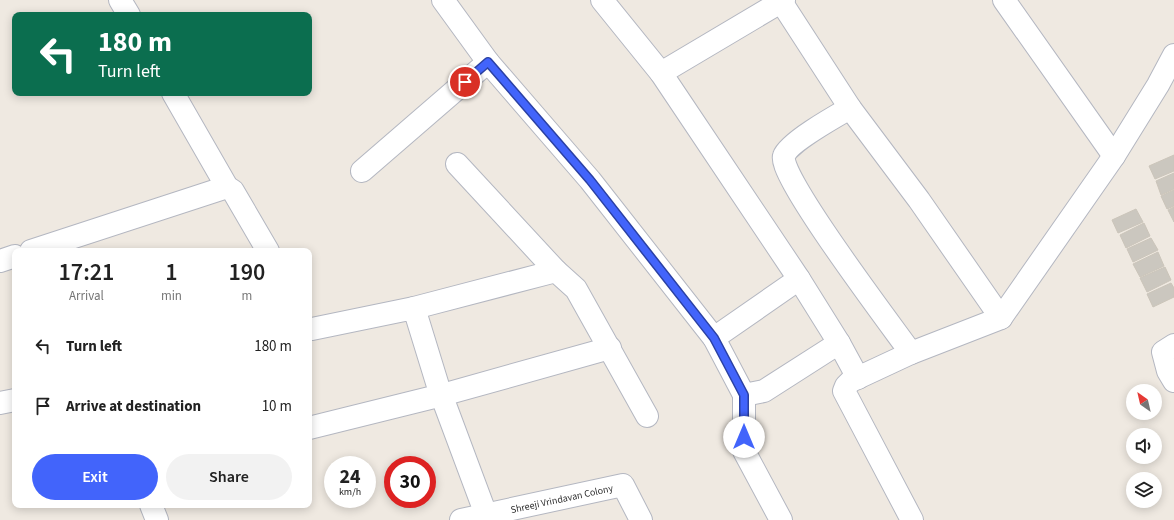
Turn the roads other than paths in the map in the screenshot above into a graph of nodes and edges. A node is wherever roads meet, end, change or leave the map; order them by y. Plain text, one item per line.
1 (120, 0) edge
2 (443, 0) edge
3 (602, 0) edge
4 (1004, 0) edge
5 (782, 1) edge
6 (127, 12) edge
7 (1174, 55) edge
8 (488, 62) junction
9 (662, 73) junction
10 (1166, 90) edge
11 (175, 96) edge
12 (850, 108) junction
13 (1114, 156) junction
14 (458, 164) dead end
15 (362, 171) dead end
16 (227, 187) junction
17 (40, 248) edge
18 (266, 248) edge
19 (12, 257) edge
20 (0, 261) edge
21 (556, 271) junction
22 (799, 278) junction
23 (414, 308) junction
24 (1001, 318) junction
25 (312, 327) edge
26 (714, 338) junction
27 (839, 343) junction
28 (1174, 345) edge
29 (610, 348) junction
30 (911, 353) junction
31 (858, 378) junction
32 (1174, 381) edge
33 (442, 395) junction
34 (744, 395) junction
35 (12, 401) edge
36 (0, 403) edge
37 (648, 416) dead end
38 (312, 427) edge
39 (152, 508) edge
40 (486, 518) edge
41 (157, 520) edge
42 (461, 520) edge
43 (641, 520) edge
44 (781, 520) edge
45 (912, 520) edge

1 - 6 street
2 - 8 street
3 - 9 street
4 - 13 street
5 - 9 street
5 - 12 street
7 - 10 street
8 - 15 street
8 - 26 street
9 - 22 street
10 - 13 street
11 - 16 street
12 - 24 street
12 - 30 street
13 - 24 street
14 - 21 street
16 - 17 street
16 - 18 street
19 - 20 street
21 - 23 street
21 - 29 street
22 - 26 street
22 - 27 street
23 - 25 street
23 - 33 street
24 - 30 street
26 - 34 street
27 - 31 street
27 - 34 street
28 - 32 street
29 - 33 street
29 - 37 street
30 - 31 street
31 - 45 street
33 - 38 street
33 - 40 street
34 - 44 street
35 - 36 street
39 - 41 street
40 - 42 street, Shreeji Vrindavan Colony
40 - 43 street, Shreeji Vrindavan Colony

